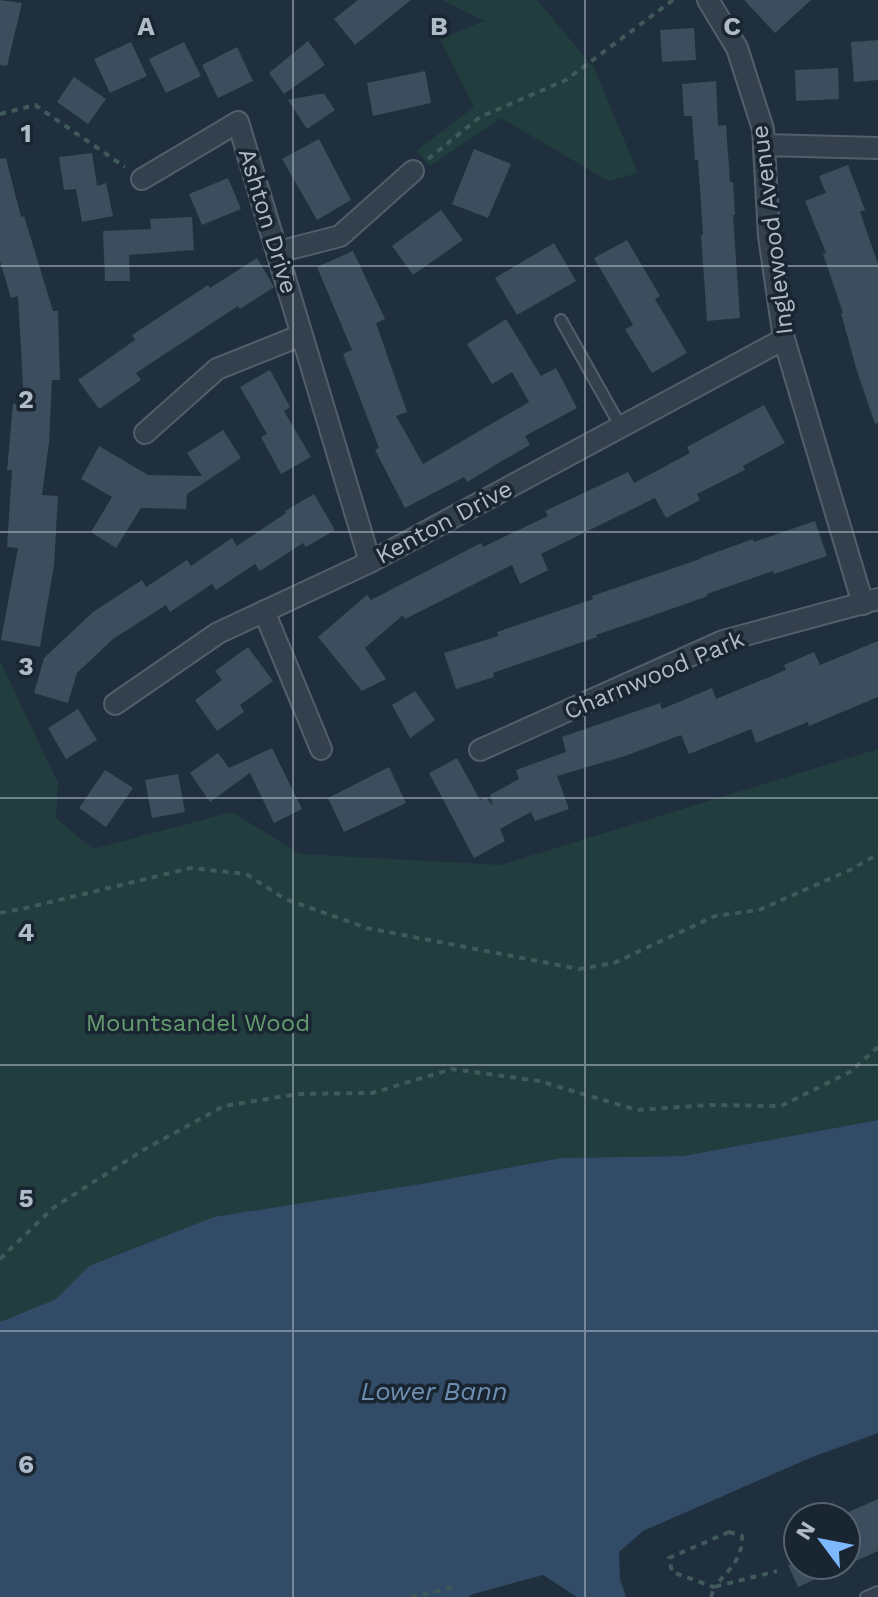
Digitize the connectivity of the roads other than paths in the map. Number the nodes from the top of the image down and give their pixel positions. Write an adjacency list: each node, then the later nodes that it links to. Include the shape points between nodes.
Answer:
1 (708, 0): 2 (street, Inglewood Avenue, via 737,48)
2 (765, 145): 3 (street); 9 (street, Inglewood Avenue, via 769,236)
3 (878, 148)
4 (413, 171): 6 (street, via 340,236)
5 (142, 179): 6 (street, Ashton Drive, via 238,122)
6 (278, 252): 8 (street, Ashton Drive)
7 (561, 320): 10 (lane)
8 (302, 335): 11 (street, via 217,369); 12 (street, Ashton Drive)
9 (784, 339): 10 (street, Kenton Drive); 13 (street, Inglewood Avenue)
10 (621, 427): 12 (street, Kenton Drive)
11 (145, 433)
12 (370, 562): 14 (street, Kenton Drive)
13 (870, 601): 17 (street, Charnwood Park, via 723,641)
14 (264, 611): 15 (street, Kenton Drive, via 218,633); 16 (street)
15 (115, 704)
16 (321, 749)
17 (480, 750)
18 (878, 1592): 19 (lane)
19 (866, 1597)

